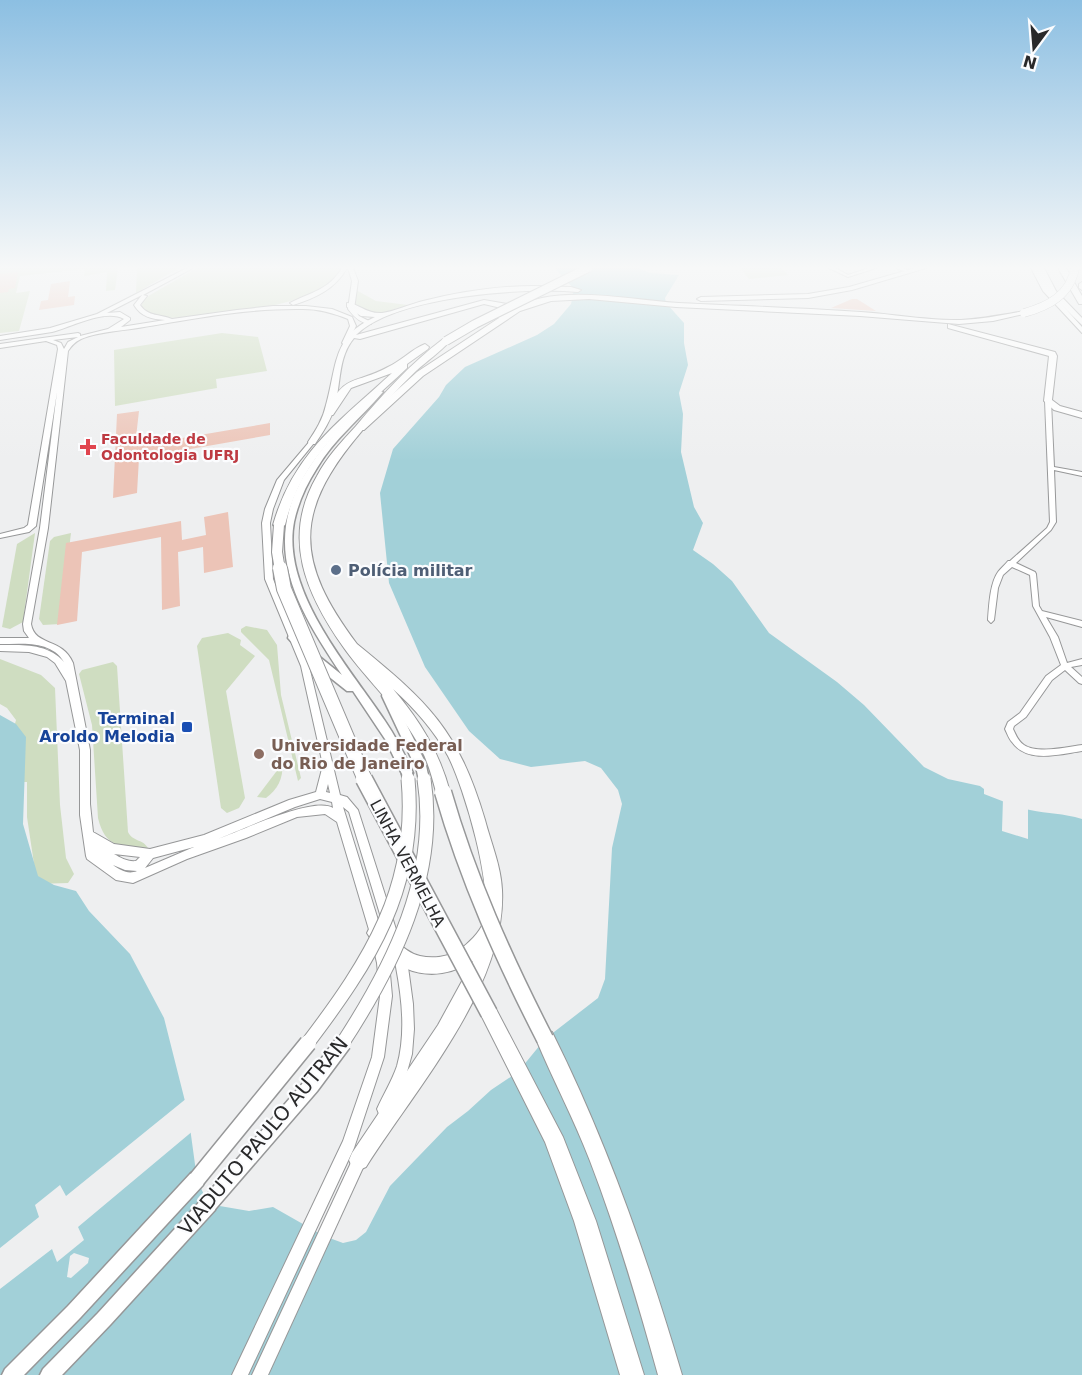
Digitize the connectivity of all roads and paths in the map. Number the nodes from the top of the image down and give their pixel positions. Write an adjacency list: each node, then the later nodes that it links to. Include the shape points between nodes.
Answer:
1 (35, 332): 12 (street)
2 (99, 332): 16 (street)
3 (105, 332): 37 (street, via 76,338 65,351 44,528 27,624)
4 (350, 332): 17 (street)
5 (355, 332): 17 (highway)
6 (370, 332): 20 (highway, via 360,335)
7 (452, 332): 15 (highway, LINHA VERMELHA, bridge)
8 (456, 332): 15 (highway, LINHA VERMELHA, bridge)
9 (480, 332): 14 (highway)
10 (482, 332): 14 (highway)
11 (974, 332): 22 (highway, via 1053,356)
12 (8, 337): 13 (street); 18 (street)
13 (0, 338)
14 (473, 338): 25 (highway, LINHA VERMELHA, via 413,380)
15 (442, 339): 19 (highway, LINHA VERMELHA); 25 (highway, LINHA VERMELHA)
16 (29, 341): 18 (street); 30 (street, via 55,342 61,349 30,528)
17 (345, 343): 20 (highway)
18 (2, 345)
19 (425, 347): 21 (highway, LINHA VERMELHA); 23 (highway, via 393,368 348,385)
20 (341, 356): 23 (highway)
21 (396, 374): 29 (highway, LINHA VERMELHA, via 320,445 286,498); 45 (main road, LINHA VERMELHA, via 313,467 297,498 289,536 290,568 300,597 322,639)
22 (1051, 406): 24 (highway); 27 (street)
23 (330, 413): 26 (highway)
24 (1082, 416)
25 (352, 437): 38 (highway, LINHA VERMELHA, via 315,489 304,536 313,585)
26 (312, 442): 29 (highway, via 281,494); 35 (street, via 281,480 266,523 269,579)
27 (1051, 468): 28 (street); 31 (street, via 1051,526)
28 (1082, 474)
29 (279, 524): 61 (highway, LINHA VERMELHA, bridge, via 278,561 288,600 378,809 553,1137 585,1221)
30 (0, 536)
31 (1010, 564): 32 (street, via 1034,574); 33 (street, via 997,579)
32 (1040, 613): 34 (street); 41 (street)
33 (991, 620)
34 (1082, 624)
35 (293, 638): 45 (main road); 47 (street, via 305,666)
36 (0, 641): 37 (street)
37 (36, 641): 42 (street, via 64,655)
38 (349, 645): 44 (highway, LINHA VERMELHA); 53 (highway, via 384,673 430,720 463,772 490,865 494,890)
39 (3, 648): 42 (street, via 47,654 56,659)
40 (1082, 662): 41 (street)
41 (1065, 666): 43 (street); 46 (street, via 1049,678 1009,729 1017,745 1031,752)
42 (70, 679): 52 (street, via 83,734)
43 (1082, 681)
44 (386, 693): 58 (main road, VIADUTO PAULO AUTRAN, bridge, via 421,766 428,825 418,891 394,957 357,1023 309,1087 208,1204); 62 (highway, LINHA VERMELHA, bridge, via 424,742 459,852 492,934 566,1078 616,1202)
45 (363, 698): 48 (main road, LINHA VERMELHA)
46 (1082, 748)
47 (329, 760): 49 (street, via 327,776); 50 (street)
48 (407, 773): 57 (main road, VIADUTO PAULO AUTRAN, bridge, via 410,830 398,892 351,986 268,1095 197,1179)
49 (317, 796): 50 (street); 52 (street, via 205,839 150,854 139,866 127,867 101,850)
50 (338, 798): 51 (street); 55 (street, via 348,802 353,810)
51 (341, 819): 52 (street, via 334,812 319,809 296,813 133,878 110,871 91,856); 54 (street)
52 (89, 835)
53 (491, 920): 55 (highway, via 477,947 454,963 427,966); 56 (highway, via 471,987)
54 (376, 933): 55 (highway); 59 (street, via 386,979 383,1028 370,1086 338,1168)
55 (398, 955): 56 (street, via 406,992 406,1054)
56 (356, 1168): 60 (street)
57 (11, 1375)
58 (49, 1375)
59 (240, 1375)
60 (260, 1375)
61 (632, 1375)
62 (670, 1375)

